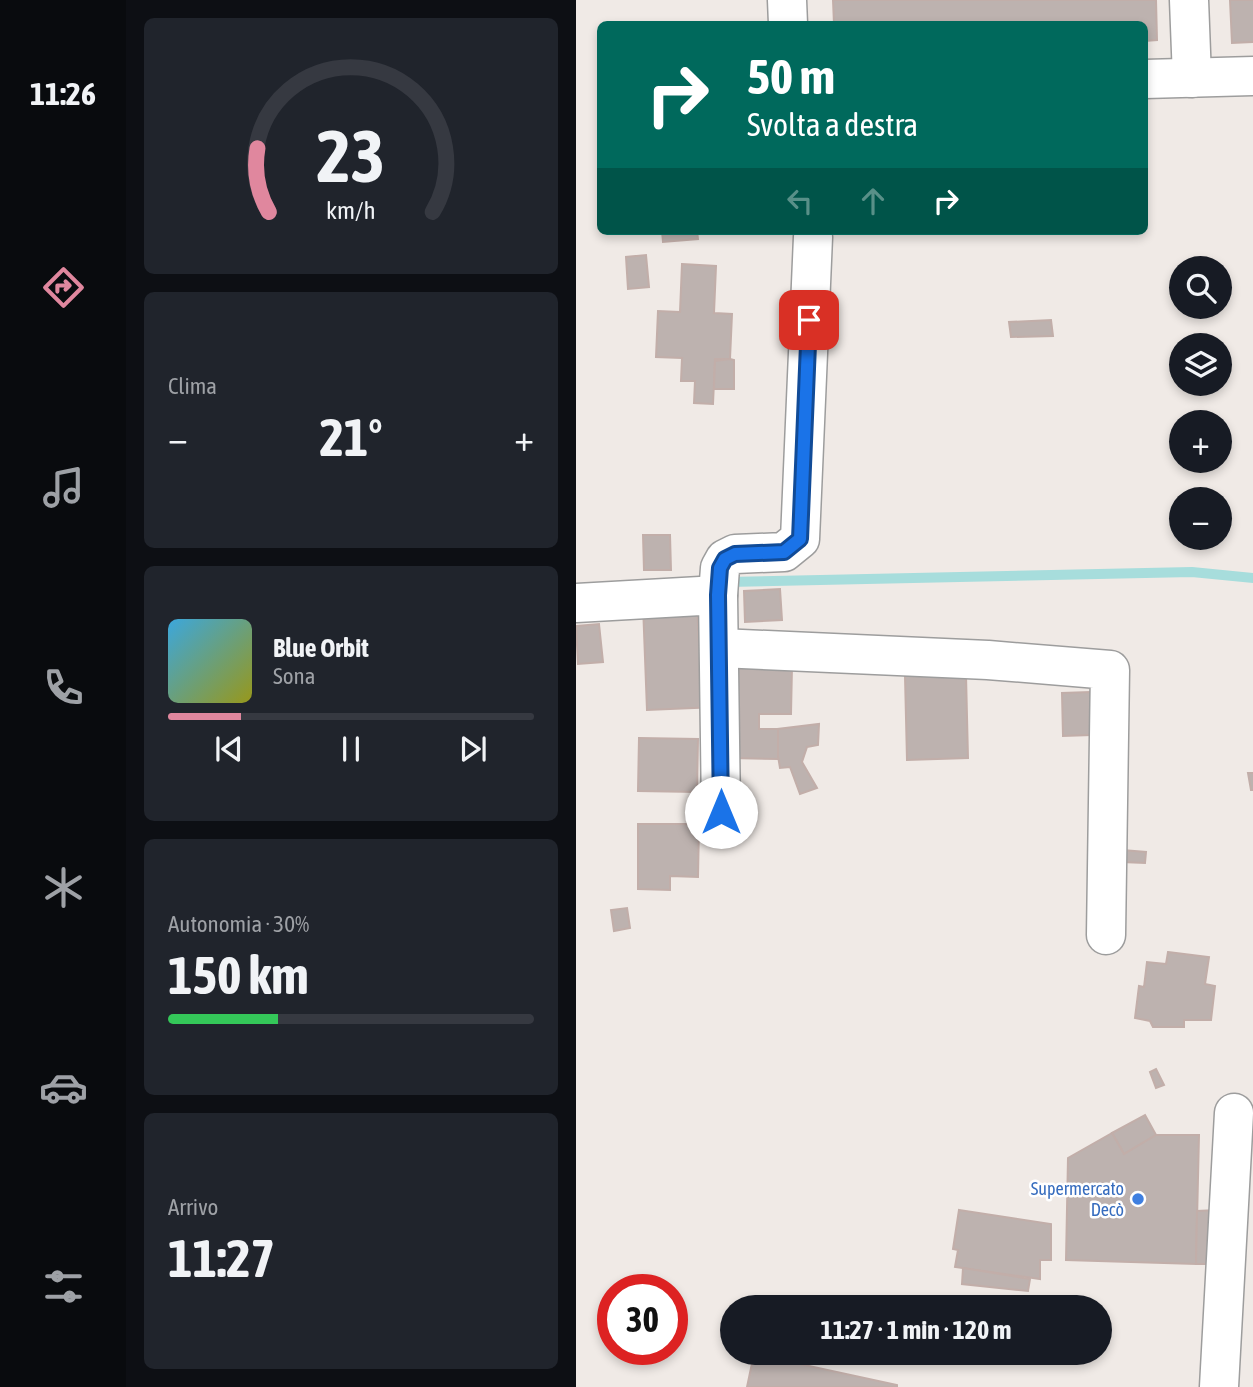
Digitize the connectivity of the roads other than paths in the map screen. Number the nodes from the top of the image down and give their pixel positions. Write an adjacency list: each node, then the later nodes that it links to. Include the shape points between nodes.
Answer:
1 (787, 0): 3 (street)
2 (1189, 0): 5 (street)
3 (788, 21)
4 (1253, 76): 5 (street)
5 (1192, 78): 6 (street)
6 (1148, 79)
7 (813, 237): 8 (street, via 800,539 784,552 735,554 725,559)
8 (719, 582): 9 (street); 10 (street)
9 (576, 603)
10 (720, 648): 11 (street); 12 (street, via 1110,670)
11 (721, 812)
12 (1106, 935)
13 (1234, 1113): 14 (street)
14 (1219, 1387)

